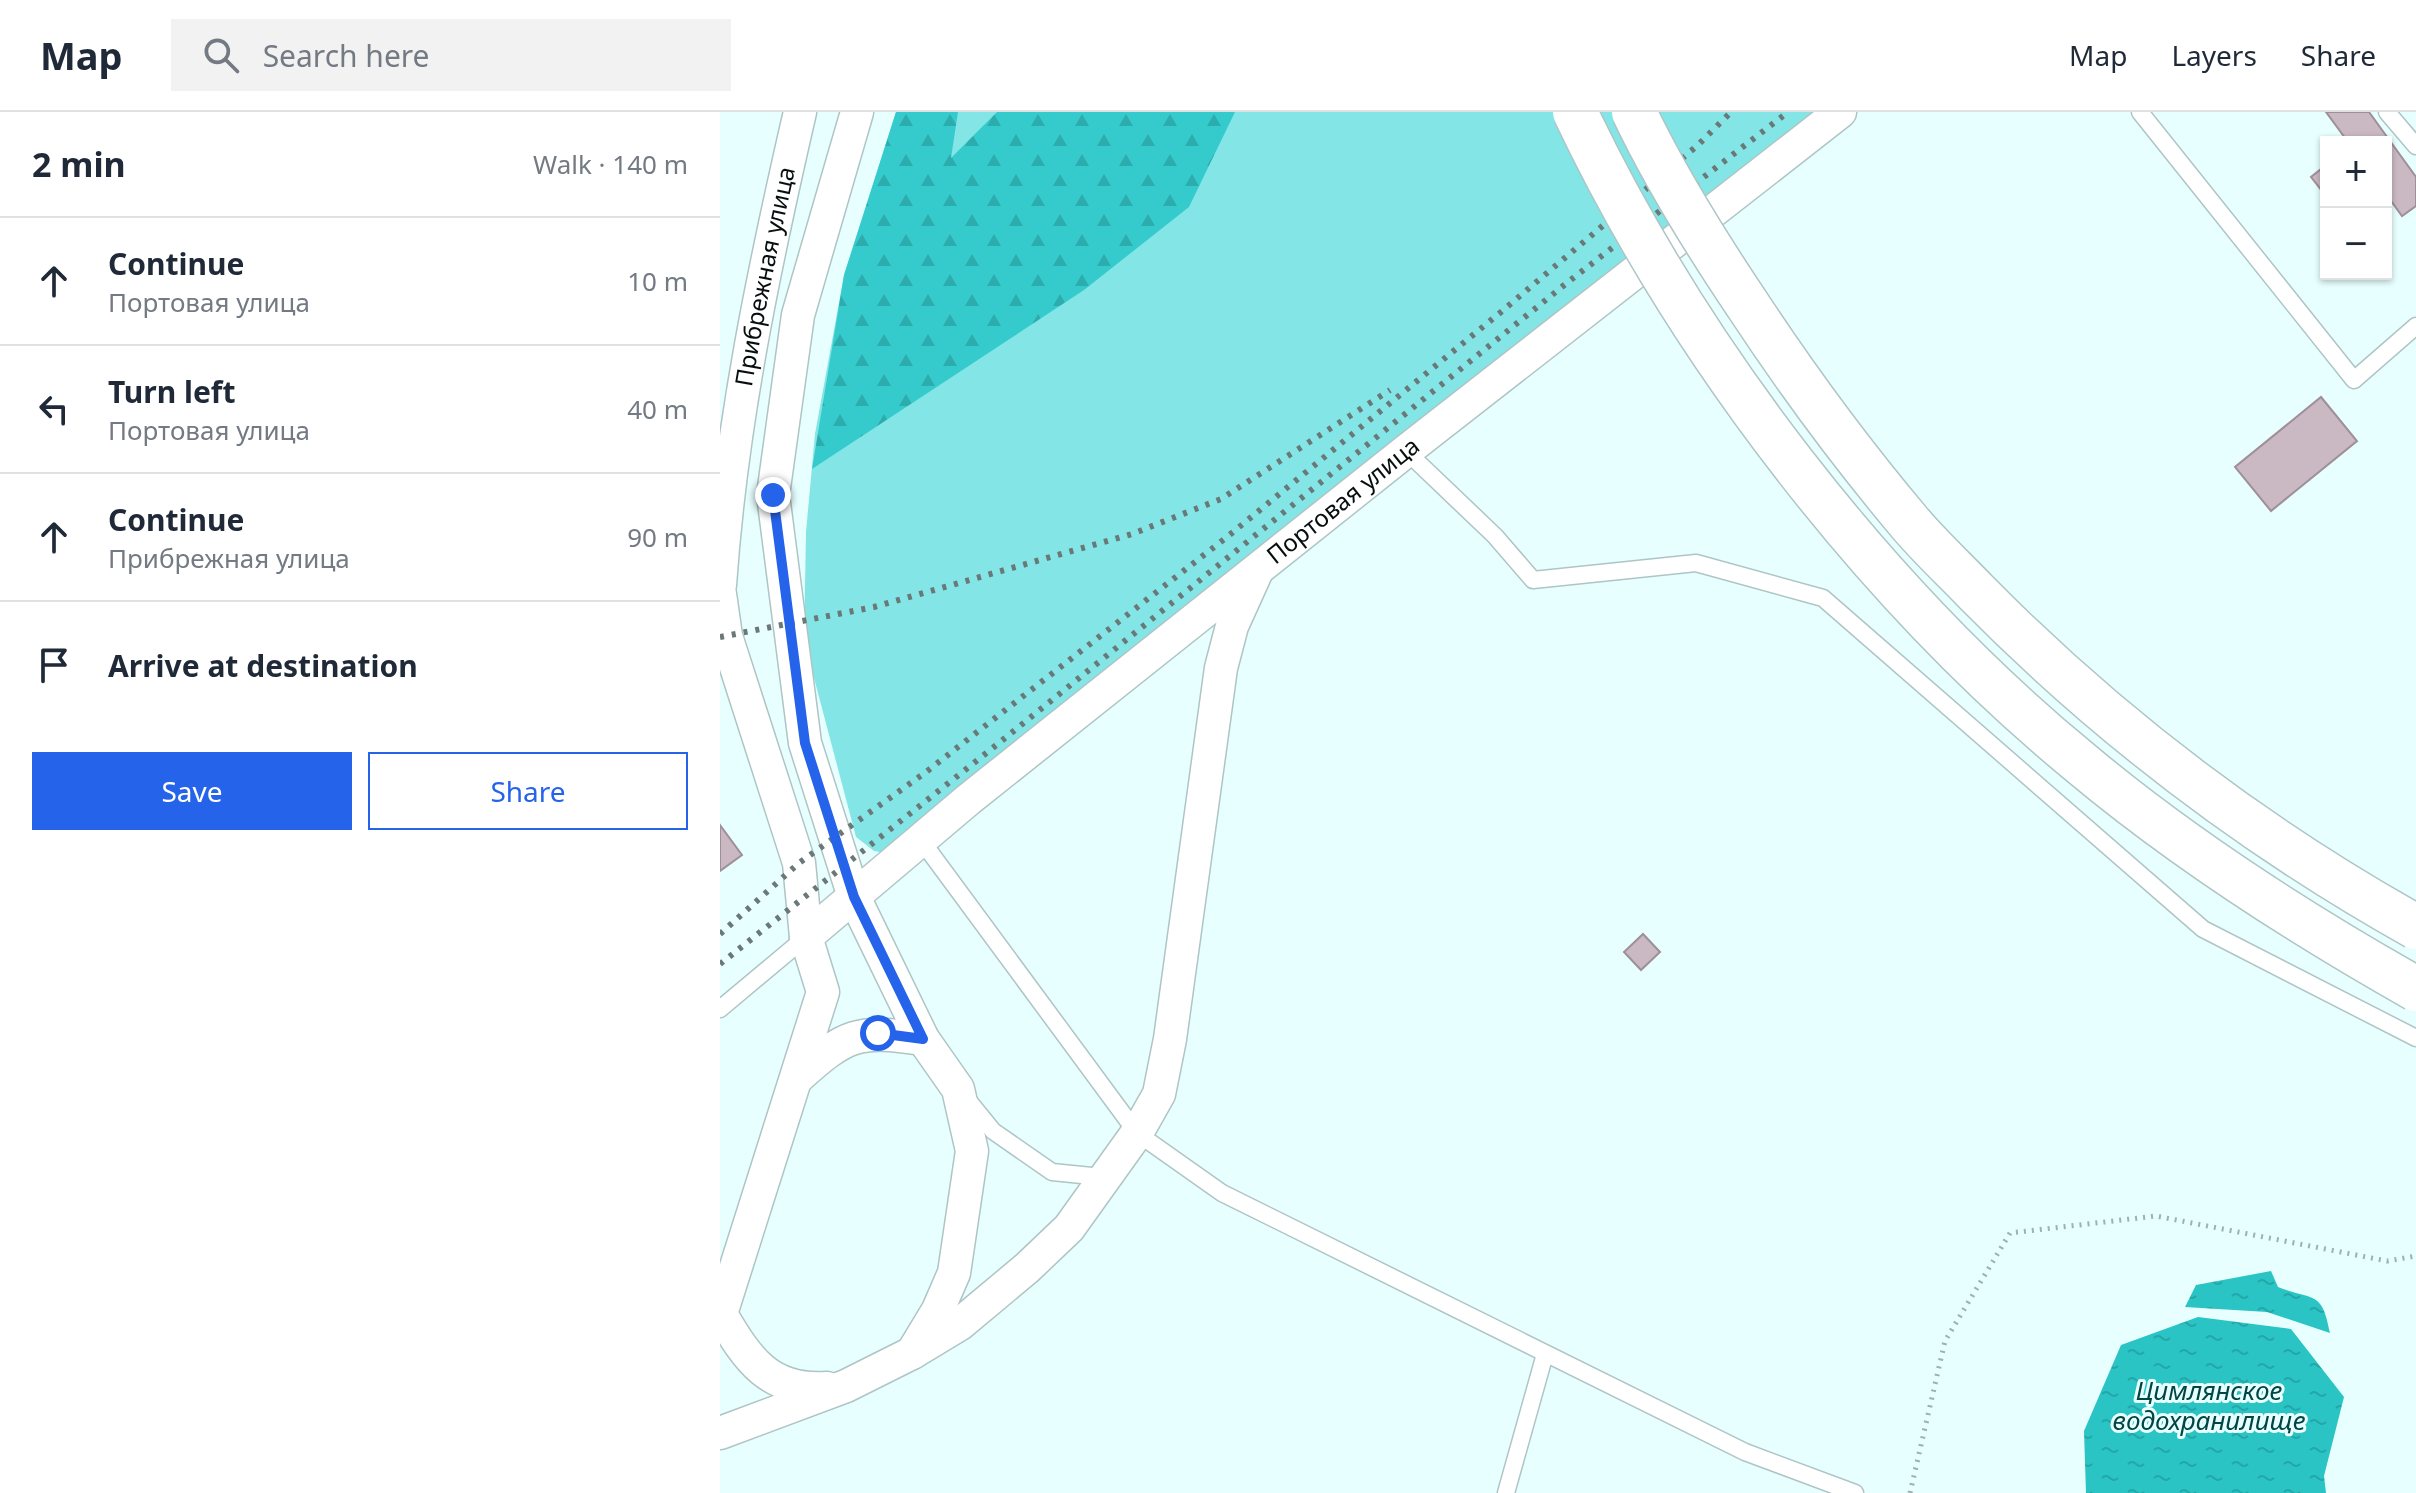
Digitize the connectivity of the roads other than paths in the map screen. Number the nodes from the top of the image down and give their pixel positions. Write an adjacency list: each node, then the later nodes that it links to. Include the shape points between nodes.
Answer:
1 (800, 112): 12 (street, Прибрежная улица, via 758,298 725,510)
2 (857, 112): 16 (street, Прибрежная улица, via 798,315 773,495 805,743)
3 (1575, 112): 19 (main road, bridge, via 1605,174 1687,311 1745,397 1870,559 2081,764 2316,933)
4 (1634, 112): 17 (main road, bridge, via 1668,177 1780,354 1910,524 2115,722 2343,887)
5 (1840, 112): 10 (street, Портовая улица)
6 (2140, 112): 9 (lane, via 2354,380)
7 (2387, 112): 8 (lane)
8 (2416, 146)
9 (2416, 326)
10 (1406, 451): 11 (street, Портовая улица); 21 (lane, via 1533,580 1696,563 1823,598 2203,929)
11 (1259, 567): 15 (street, Портовая улица); 25 (street, via 1232,626 1221,668 1170,1039 1159,1094)
12 (720, 585)
13 (720, 594): 14 (street)
14 (728, 674): 18 (street, via 799,863)
15 (921, 840): 16 (street, Портовая улица); 25 (lane)
16 (854, 897): 18 (street, Портовая улица); 22 (street)
17 (2416, 927)
18 (806, 937): 20 (lane); 23 (street, via 823,992)
19 (2416, 989)
20 (720, 1009)
21 (2416, 1038)
22 (923, 1039): 23 (street, via 878,1033 835,1044); 24 (street)
23 (795, 1079): 27 (street)
24 (958, 1089): 26 (lane, via 993,1131 1052,1172); 28 (street, via 972,1151 954,1273)
25 (1137, 1133): 26 (street); 29 (lane, via 1222,1193)
26 (1102, 1177): 28 (street, via 1069,1228 1027,1268 960,1324)
27 (721, 1315): 30 (street, via 770,1379 804,1389)
28 (912, 1353): 30 (street)
29 (1545, 1354): 32 (lane); 33 (lane, via 1745,1452)
30 (846, 1386): 31 (street)
31 (720, 1433)
32 (1506, 1493)
33 (1855, 1493)

